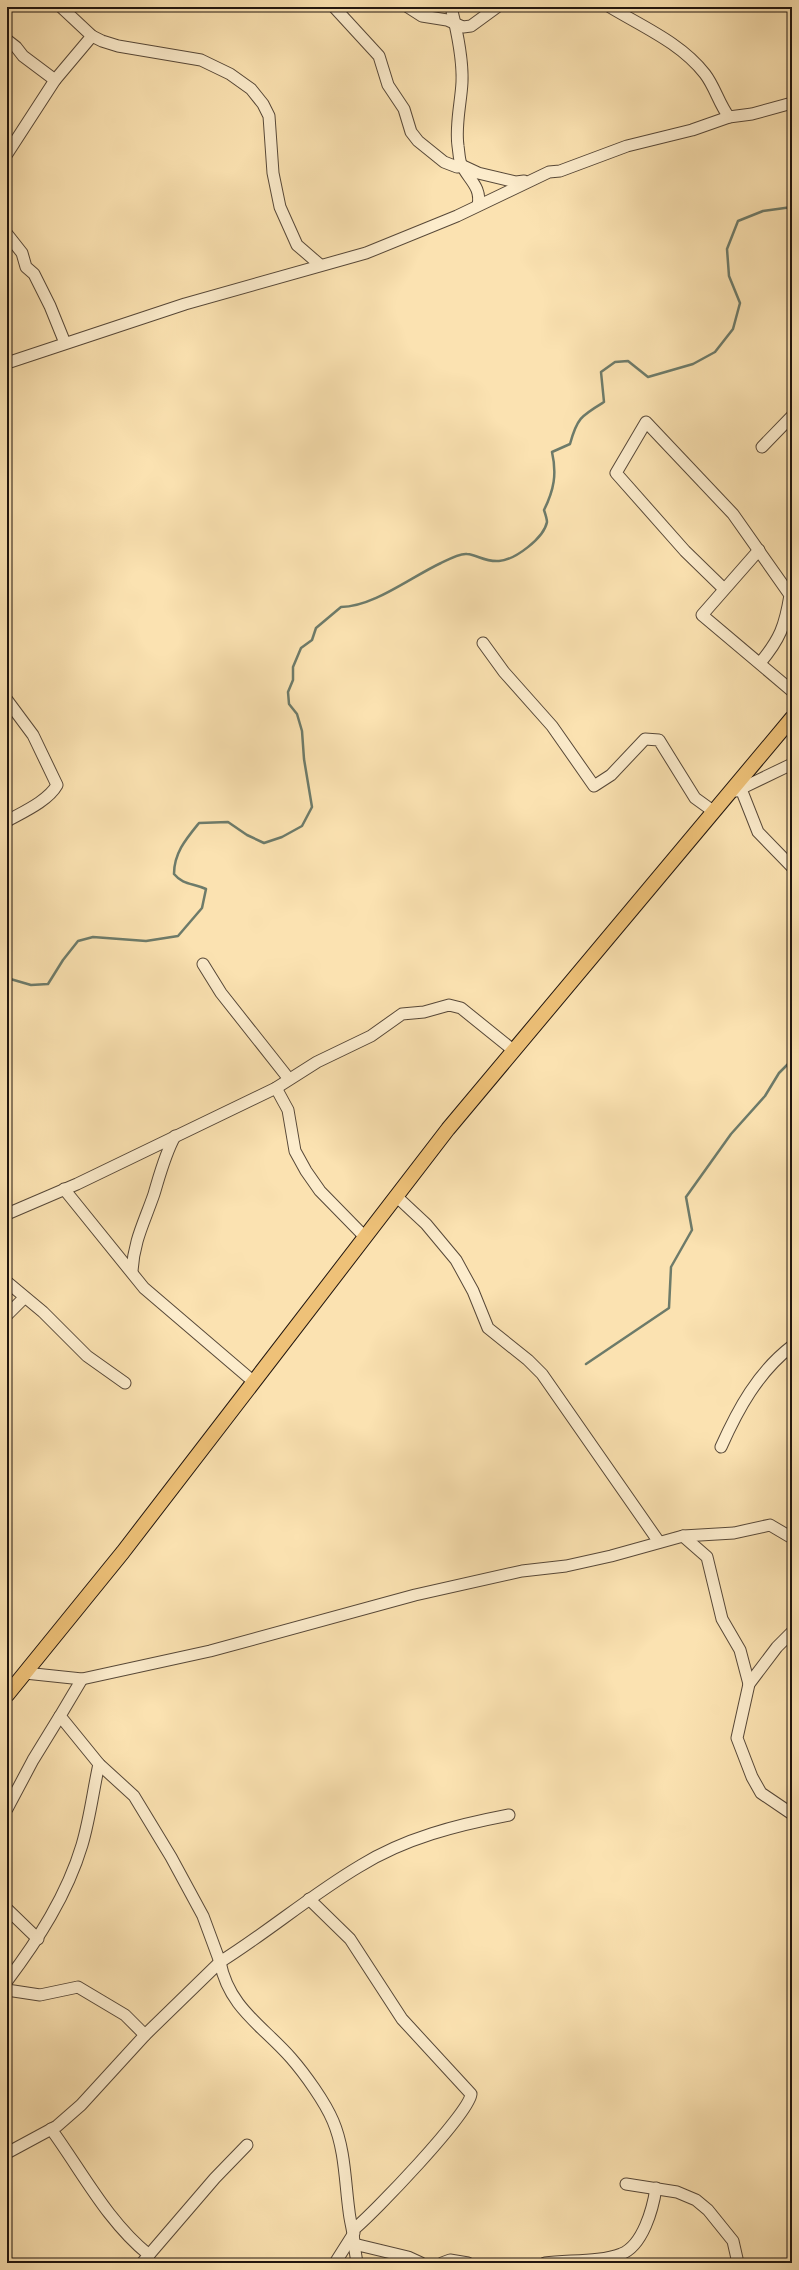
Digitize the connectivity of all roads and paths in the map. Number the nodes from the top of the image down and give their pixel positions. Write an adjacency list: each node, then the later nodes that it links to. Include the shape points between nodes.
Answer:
1 (62, 7): 8 (street)
2 (334, 7): 14 (street, via 379,56 388,85 404,109 411,132 418,141 444,162 457,167)
3 (408, 7): 7 (street, via 422,16)
4 (451, 7): 7 (street)
5 (497, 7): 7 (street, via 471,26 463,27)
6 (610, 7): 12 (street, via 687,54 706,75)
7 (456, 24): 14 (street, via 462,80 458,107 458,145)
8 (92, 36): 10 (street); 18 (street, via 118,46 201,60 230,74 251,89 269,116 273,172 280,207 297,245)
9 (7, 40): 10 (street, via 23,56)
10 (55, 80): 13 (street)
11 (792, 103): 12 (street)
12 (729, 118): 15 (street, via 627,146)
13 (7, 154)
14 (463, 166): 15 (street, via 502,179); 16 (street, via 475,184 479,195)
15 (527, 181): 16 (street)
16 (478, 205): 18 (street, via 366,253)
17 (7, 234): 19 (street, via 22,253 26,267 34,274)
18 (319, 264): 19 (street, via 308,270 184,304)
19 (65, 343): 20 (street)
20 (7, 363)
21 (792, 416): 22 (street)
22 (762, 447)
23 (759, 550): 24 (street); 24 (street, via 733,514 646,422 616,473 685,551); 25 (street)
24 (724, 588): 27 (street, via 702,615)
25 (791, 593): 27 (street, via 782,632)
26 (483, 643): 34 (street, via 504,672 552,726 594,786 611,775 645,739 659,740 695,798)
27 (760, 663): 28 (street)
28 (792, 691)
29 (7, 700): 35 (street, via 33,735 57,785 28,810)
30 (792, 718): 33 (main road)
31 (792, 764): 32 (street)
32 (741, 789): 33 (street); 36 (street, via 758,832)
33 (724, 797): 34 (main road)
34 (713, 811): 38 (main road)
35 (7, 821)
36 (792, 867)
37 (203, 964): 39 (street, via 221,993)
38 (512, 1050): 39 (street, via 460,1008 449,1005 424,1012 402,1014 371,1036 317,1062); 43 (main road)
39 (289, 1079): 40 (street)
40 (276, 1088): 41 (street); 45 (street, via 288,1110 295,1151 306,1171 320,1191)
41 (175, 1136): 42 (street); 46 (street, via 140,1228)
42 (64, 1189): 44 (street); 46 (street)
43 (396, 1196): 45 (main road); 56 (street, via 426,1224 456,1260 473,1291 488,1328 542,1374)
44 (7, 1214)
45 (365, 1237): 51 (main road)
46 (132, 1271): 51 (street, via 144,1288)
47 (7, 1282): 48 (street)
48 (24, 1298): 49 (street); 52 (street, via 43,1312 87,1356)
49 (7, 1315)
50 (792, 1346): 53 (street, via 759,1378 732,1421)
51 (254, 1382): 58 (main road, via 123,1552)
52 (125, 1383)
53 (721, 1447)
54 (683, 1536): 55 (street, via 734,1533 770,1525); 56 (street); 60 (street, via 706,1557 722,1619 740,1650)
55 (792, 1538)
56 (659, 1542): 59 (street, via 566,1566 522,1571 415,1595 210,1651)
57 (792, 1632): 60 (street, via 777,1647)
58 (25, 1673): 59 (street); 61 (main road)
59 (82, 1679): 62 (street)
60 (749, 1684): 65 (street, via 737,1738 742,1754 761,1793)
61 (7, 1694)
62 (60, 1716): 63 (street); 64 (street)
63 (99, 1764): 69 (street, via 82,1847 61,1896); 70 (street, via 121,1783 138,1803 203,1916)
64 (7, 1809)
65 (792, 1814)
66 (509, 1815): 67 (street, via 438,1832 402,1844 361,1865)
67 (309, 1899): 70 (street); 79 (street, via 350,1939 402,2019 471,2094 465,2106 421,2161)
68 (7, 1909): 69 (street)
69 (38, 1939): 71 (street)
70 (220, 1962): 73 (street); 79 (street, via 225,1981 251,2021 292,2058 333,2121 345,2175)
71 (7, 1981)
72 (7, 1990): 73 (street, via 40,1995 78,1987 124,2016)
73 (145, 2035): 74 (street, via 95,2092)
74 (51, 2130): 76 (street); 80 (street, via 116,2225)
75 (247, 2145): 80 (street)
76 (7, 2153)
77 (626, 2184): 78 (street)
78 (656, 2188): 86 (street, via 654,2205 646,2224 635,2243 625,2252 606,2257); 87 (street, via 677,2192 696,2200 708,2210 733,2241)
79 (354, 2236): 81 (street); 82 (street); 83 (street)
80 (146, 2259)
81 (335, 2263)
82 (356, 2263)
83 (422, 2263)
84 (442, 2263): 85 (street, via 450,2260)
85 (468, 2263)
86 (545, 2263)
87 (738, 2263)

